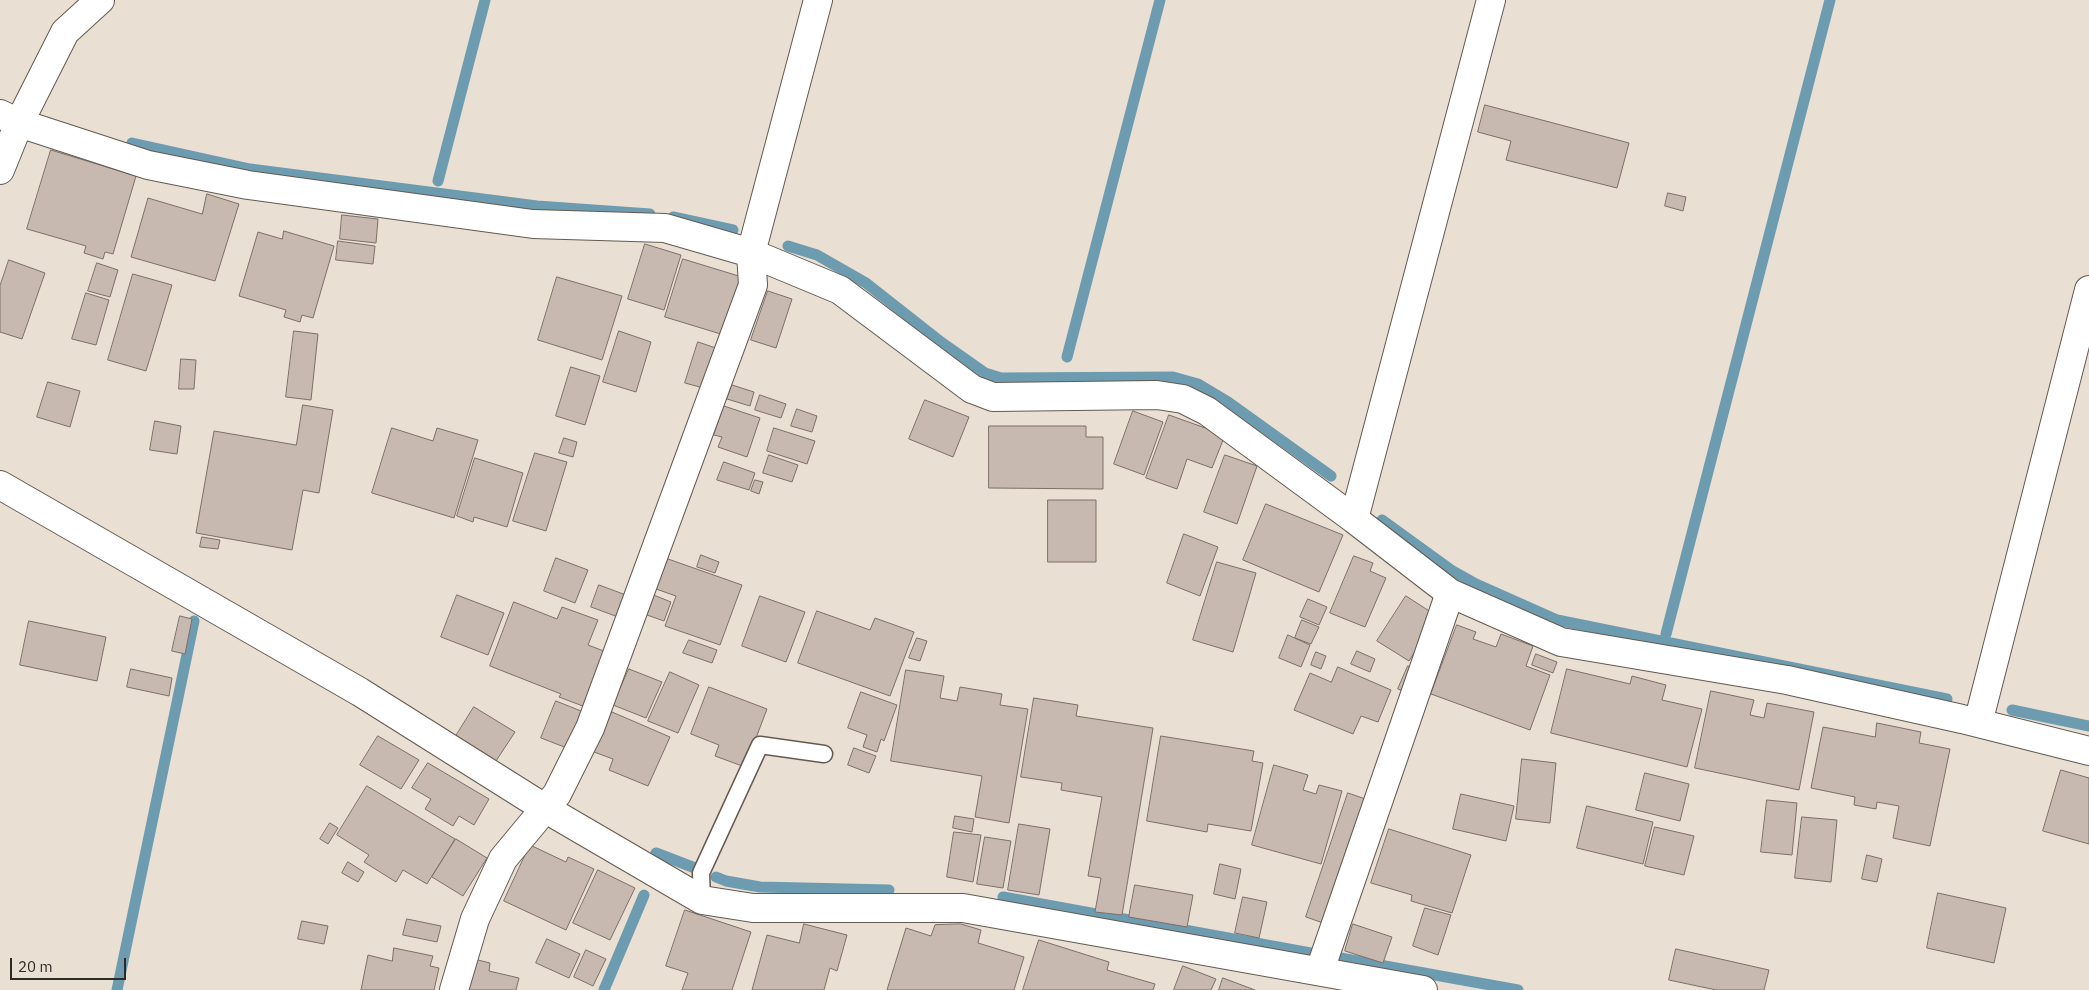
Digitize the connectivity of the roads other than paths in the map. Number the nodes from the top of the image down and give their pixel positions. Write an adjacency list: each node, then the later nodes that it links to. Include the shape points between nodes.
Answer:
1 (100, 0): 4 (street, via 66,32)
2 (818, 0): 6 (street)
3 (1491, 0): 9 (street)
4 (9, 118): 5 (street); 6 (street, via 148,165 248,185 533,224 665,228)
5 (0, 170)
6 (751, 253): 9 (street, via 840,290 972,389 993,397 1157,395 1183,398 1206,411); 14 (street, via 753,285 590,728 557,794)
7 (2089, 290): 11 (street)
8 (0, 485): 14 (street, via 360,692)
9 (1354, 519): 10 (street)
10 (1450, 593): 11 (street, via 1561,642 1787,680); 16 (street)
11 (1978, 723): 12 (street)
12 (2089, 751)
13 (824, 754): 15 (lane, via 760,745 701,874)
14 (546, 809): 15 (street); 17 (street, via 503,859 475,919)
15 (702, 900): 16 (street, via 753,908 963,908)
16 (1320, 970): 18 (street)
17 (454, 990)
18 (1424, 990)

